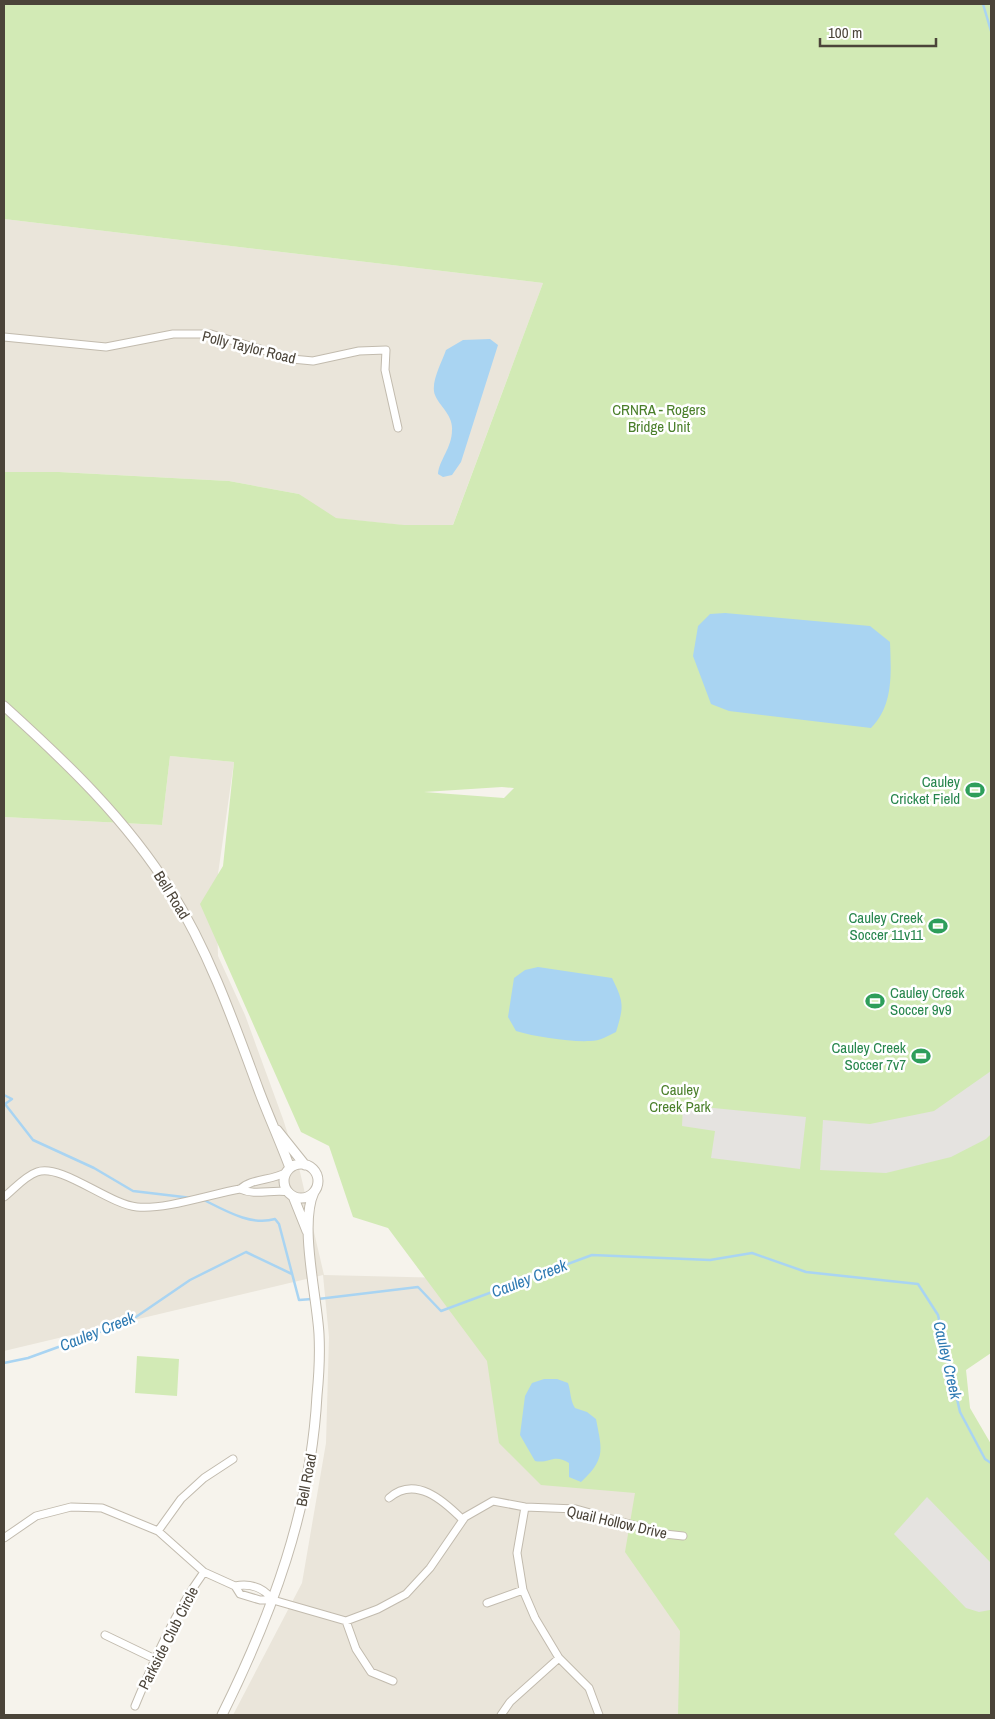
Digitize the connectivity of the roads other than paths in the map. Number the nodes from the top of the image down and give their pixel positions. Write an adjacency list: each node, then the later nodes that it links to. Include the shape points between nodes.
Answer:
1 (4, 337): 2 (street, Polly Taylor Road, via 106,346 173,334 211,334 292,359 313,361 359,351 386,350 385,370)
2 (398, 428)
3 (4, 706): 4 (street, Bell Road, via 82,778 132,836 170,890 221,987)
4 (274, 1126): 5 (street, Bell Road); 6 (street, Bell Road)
5 (305, 1165): 6 (street); 8 (street, Bell Road, via 317,1176)
6 (288, 1170): 7 (street, via 276,1178 246,1183); 9 (street, Bell Road, via 285,1183)
7 (240, 1189): 9 (street, via 247,1192 279,1190); 10 (street, via 139,1207 125,1205 72,1179 44,1170)
8 (314, 1192): 9 (street, via 304,1197); 11 (street, Bell Road, via 309,1203)
9 (291, 1194): 11 (street, Bell Road)
10 (4, 1198)
11 (307, 1232): 22 (street, Bell Road, via 320,1335 314,1441 293,1544)
12 (233, 1459): 16 (street, via 180,1499)
13 (388, 1498): 15 (street, via 407,1488 422,1490 445,1502)
14 (524, 1507): 15 (street, Quail Hollow Drive, via 493,1501); 17 (street, Quail Hollow Drive, via 576,1509); 21 (street, via 517,1554)
15 (463, 1520): 24 (street, Quail Hollow Drive, via 430,1568 406,1594)
16 (158, 1531): 18 (street, via 102,1508 71,1507 36,1516); 19 (street)
17 (683, 1536)
18 (4, 1538)
19 (204, 1572): 20 (street); 27 (street, Parkside Club Circle)
20 (235, 1586): 22 (street, via 240,1594); 22 (street, via 246,1584 266,1590)
21 (523, 1590): 23 (street); 26 (street)
22 (273, 1600): 24 (street); 30 (street, Bell Road)
23 (487, 1603)
24 (346, 1622): 28 (street, via 356,1649 371,1672)
25 (106, 1636): 27 (street)
26 (559, 1658): 31 (street, via 510,1702); 32 (street, via 589,1688)
27 (155, 1659): 29 (street, Parkside Club Circle)
28 (393, 1681)
29 (134, 1706)
30 (222, 1715)
31 (501, 1715)
32 (600, 1715)

